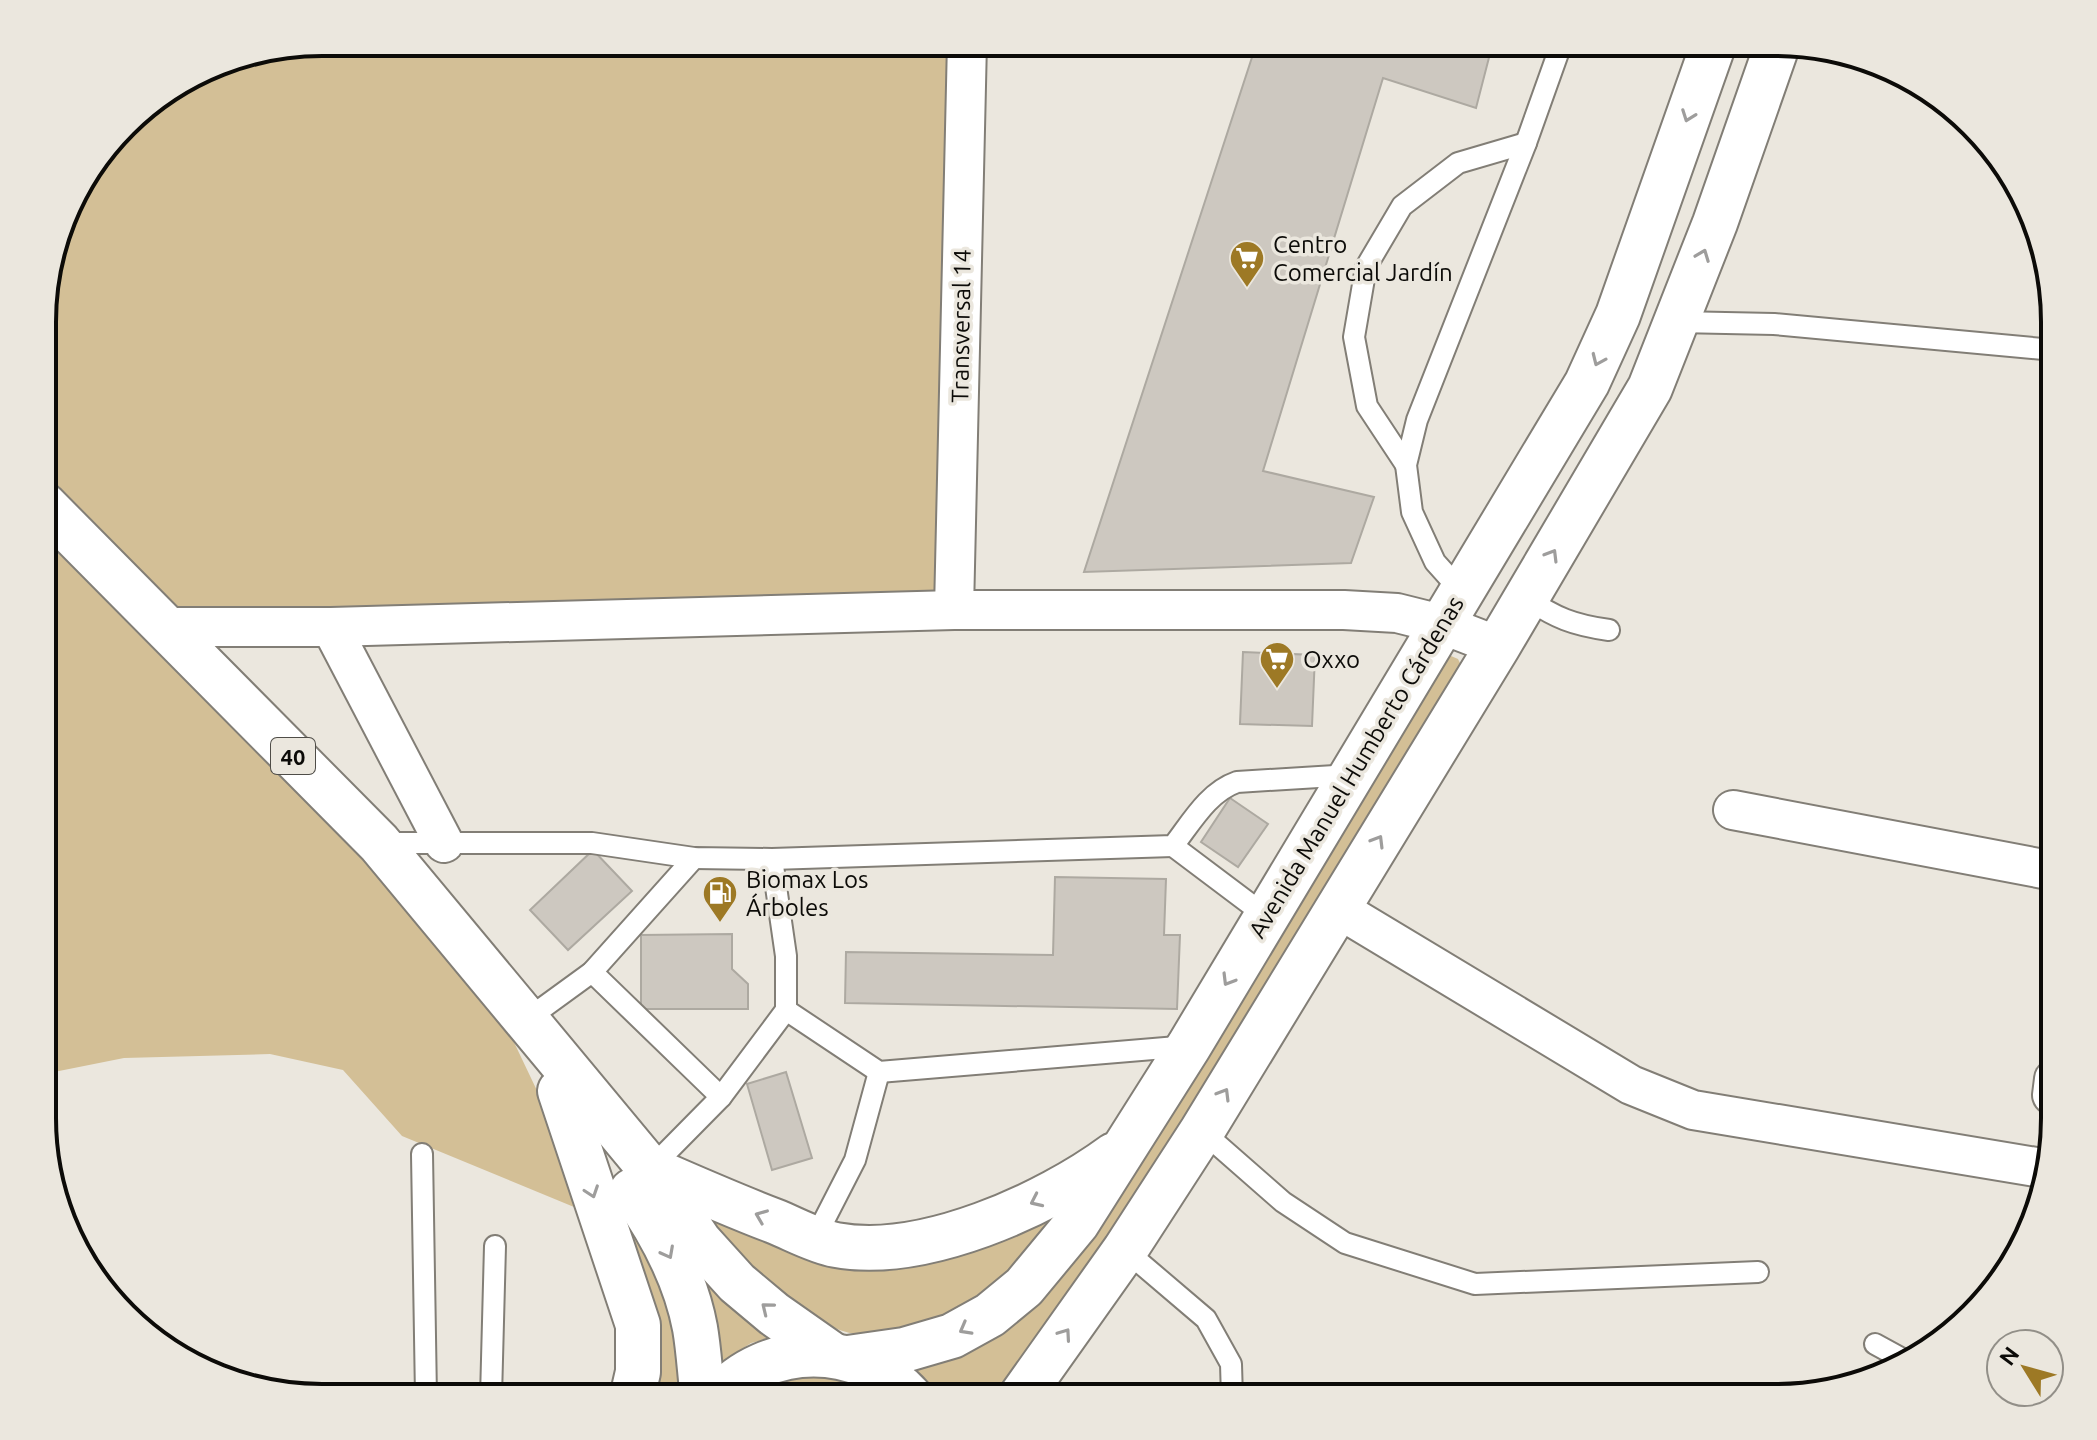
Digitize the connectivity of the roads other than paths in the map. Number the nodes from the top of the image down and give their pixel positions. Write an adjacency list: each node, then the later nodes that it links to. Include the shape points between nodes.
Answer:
1 (967, 56): 12 (street, Transversal 14)
2 (1557, 57): 5 (lane)
3 (1709, 57): 11 (main road, Avenida Manuel Humberto Cárdenas, one-way to 11, via 1618,315 1587,383)
4 (1773, 57): 6 (main road, one-way to 4)
5 (1526, 143): 8 (lane, via 1417,420); 8 (lane, via 1458,163 1402,206 1366,267 1354,337 1364,392 1367,406)
6 (1677, 322): 7 (lane, via 1774,324); 10 (main road, one-way to 6, via 1650,388)
7 (2040, 349)
8 (1406, 465): 11 (lane, via 1412,512)
9 (56, 517): 13 (main road, 40)
10 (1526, 598): 15 (lane, via 1575,625); 16 (main road)
11 (1451, 608): 12 (street, via 1397,613); 16 (street); 17 (main road, Avenida Manuel Humberto Cárdenas)
12 (954, 610): 14 (street)
13 (165, 627): 14 (street); 19 (main road, 40)
14 (331, 627): 20 (street)
15 (1609, 630)
16 (1498, 646): 25 (main road, one-way to 16)
17 (1351, 775): 21 (lane, via 1224,786); 26 (main road, Avenida Manuel Humberto Cárdenas)
18 (1733, 810): 24 (street)
19 (379, 843): 20 (lane); 29 (main road, 40)
20 (444, 843): 22 (lane, via 592,843)
21 (1173, 846): 23 (lane); 26 (lane)
22 (694, 858): 23 (lane); 27 (lane)
23 (772, 859): 28 (lane, via 786,956)
24 (2040, 868)
25 (1337, 908): 34 (main road, one-way to 25); 37 (street, via 1631,1085 1693,1110)
26 (1266, 916): 30 (main road, Avenida Manuel Humberto Cárdenas, one-way to 30)
27 (592, 972): 29 (lane); 33 (lane)
28 (786, 1010): 31 (lane); 33 (lane)
29 (526, 1020): 32 (main road, 40); 38 (main road, 40)
30 (1189, 1046): 31 (lane); 35 (main road, Avenida Manuel Humberto Cárdenas)
31 (879, 1072): 39 (lane, via 855,1160)
32 (560, 1091): 48 (main road, one-way to 48, via 638,1325); 49 (main road, 40, one-way to 49, via 644,1208 683,1281)
33 (721, 1097): 38 (lane)
34 (1202, 1131): 41 (main road); 42 (lane, via 1283,1202 1345,1243 1475,1284)
35 (1126, 1147): 39 (main road, one-way to 39, via 1054,1193 964,1231 880,1247); 45 (main road, Avenida Manuel Humberto Cárdenas, one-way to 45, via 1077,1223 1024,1287 990,1315 952,1336 904,1350)
36 (422, 1154): 46 (lane)
37 (2036, 1167)
38 (650, 1169): 39 (main road, one-way to 38); 45 (main road, 40, one-way to 38, via 737,1283 699,1241)
39 (815, 1238)
40 (495, 1246): 47 (lane)
41 (1125, 1250): 52 (main road, one-way to 41); 53 (lane, via 1206,1319 1231,1364)
42 (1758, 1272)
43 (1875, 1344): 44 (lane)
44 (1896, 1355)
45 (840, 1356): 50 (main road, 40, via 799,1354 766,1362); 51 (main road, 40)
46 (426, 1383)
47 (491, 1383)
48 (635, 1383)
49 (701, 1383)
50 (732, 1383)
51 (896, 1383)
52 (1030, 1383)
53 (1232, 1384)

